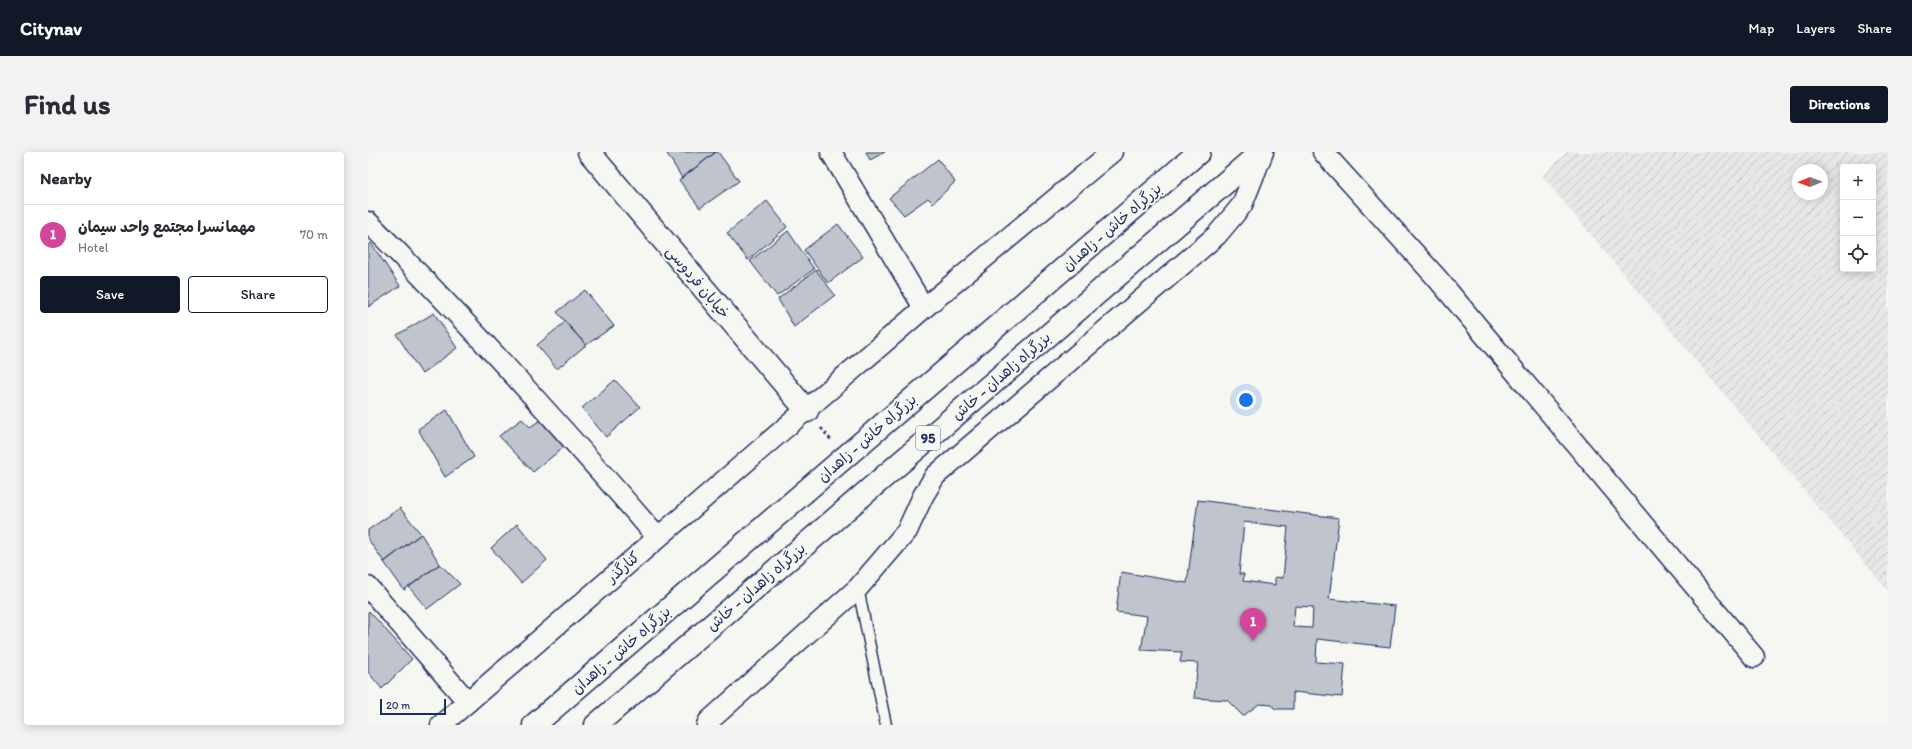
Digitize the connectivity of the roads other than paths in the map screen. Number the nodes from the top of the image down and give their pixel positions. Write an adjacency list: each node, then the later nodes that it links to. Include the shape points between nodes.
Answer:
1 (589, 152): 9 (main road, خیابان فردوسی)
2 (831, 152): 8 (street)
3 (1112, 152): 8 (street, کنارگذر)
4 (1199, 152): 16 (main road, بزرگراه خاش - زاهدان)
5 (1262, 152): 12 (street, via 1242,205 1217,235 936,476 923,496 907,531); 17 (main road, بزرگراه زاهدان - خاش / 95)
6 (1323, 152): 13 (street, via 1436,277)
7 (368, 222): 10 (street, via 417,271 568,434)
8 (924, 308): 9 (street, کنارگذر)
9 (807, 411): 10 (street, کنارگذر)
10 (656, 537): 14 (street, کنارگذر)
11 (368, 587): 14 (street)
12 (858, 588): 18 (street); 19 (lane)
13 (1754, 657)
14 (468, 702): 15 (street, کنارگذر)
15 (440, 725)
16 (534, 725)
17 (596, 725)
18 (707, 725)
19 (886, 725)

